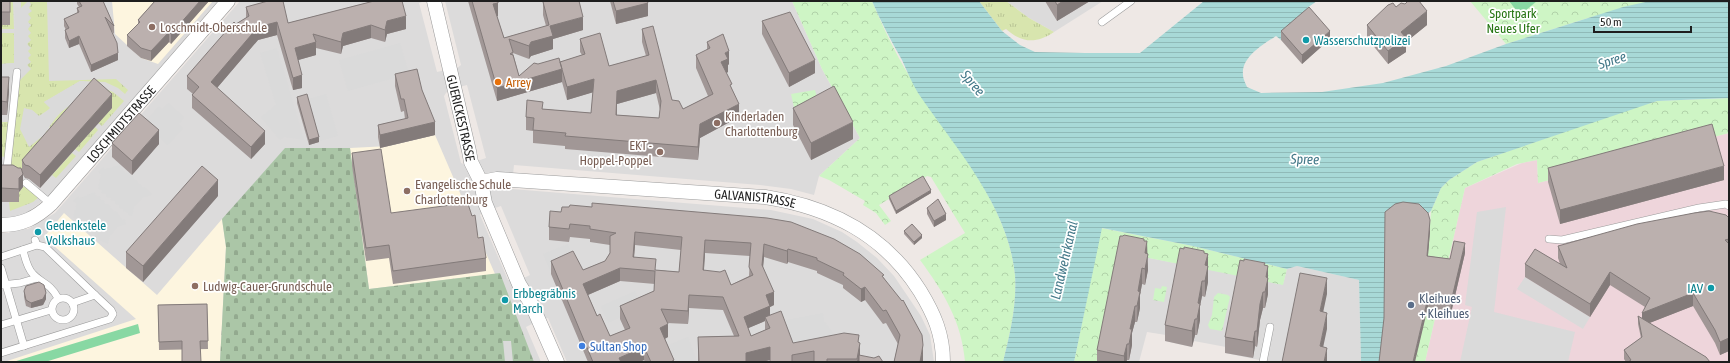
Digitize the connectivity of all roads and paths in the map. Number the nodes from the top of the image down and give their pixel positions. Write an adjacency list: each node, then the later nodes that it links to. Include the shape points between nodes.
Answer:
1 (228, 1): 9 (street, LOSCHMIDTSTRASSE)
2 (434, 1): 7 (street, GUERICKESTRASSE, via 470,157)
3 (1130, 1): 4 (lane)
4 (1102, 22)
5 (17, 72): 6 (lane, via 10,170)
6 (1, 163)
7 (481, 182): 29 (street, GUERICKESTRASSE, via 486,207 519,284 532,305); 30 (street, GALVANISTRASSE, via 498,179 765,197 817,209 849,223 874,239 903,268 936,319 941,335)
8 (26, 183): 9 (lane)
9 (51, 204): 11 (street, LOSCHMIDTSTRASSE, via 29,221)
10 (1729, 206): 12 (lane, via 1726,204 1699,208 1562,240)
11 (1, 225)
12 (1549, 239)
13 (23, 250): 14 (lane); 16 (lane, via 29,268); 18 (lane, via 36,242 45,247)
14 (1, 257)
15 (1, 268): 17 (lane)
16 (37, 278): 17 (lane); 19 (lane, via 49,285)
17 (4, 285): 22 (lane)
18 (95, 295): 20 (lane); 26 (lane, via 111,310 113,314 110,319)
19 (58, 298): 20 (lane, via 65,297); 21 (lane)
20 (72, 303): 23 (lane, via 74,312)
21 (51, 310): 22 (lane); 23 (lane, via 54,317)
22 (16, 320): 24 (lane); 27 (lane)
23 (64, 320): 26 (lane)
24 (1, 325)
25 (1270, 327): 31 (lane)
26 (68, 333): 27 (lane)
27 (24, 346): 28 (lane)
28 (1, 353)
29 (557, 362)
30 (943, 362)
31 (1263, 362)

